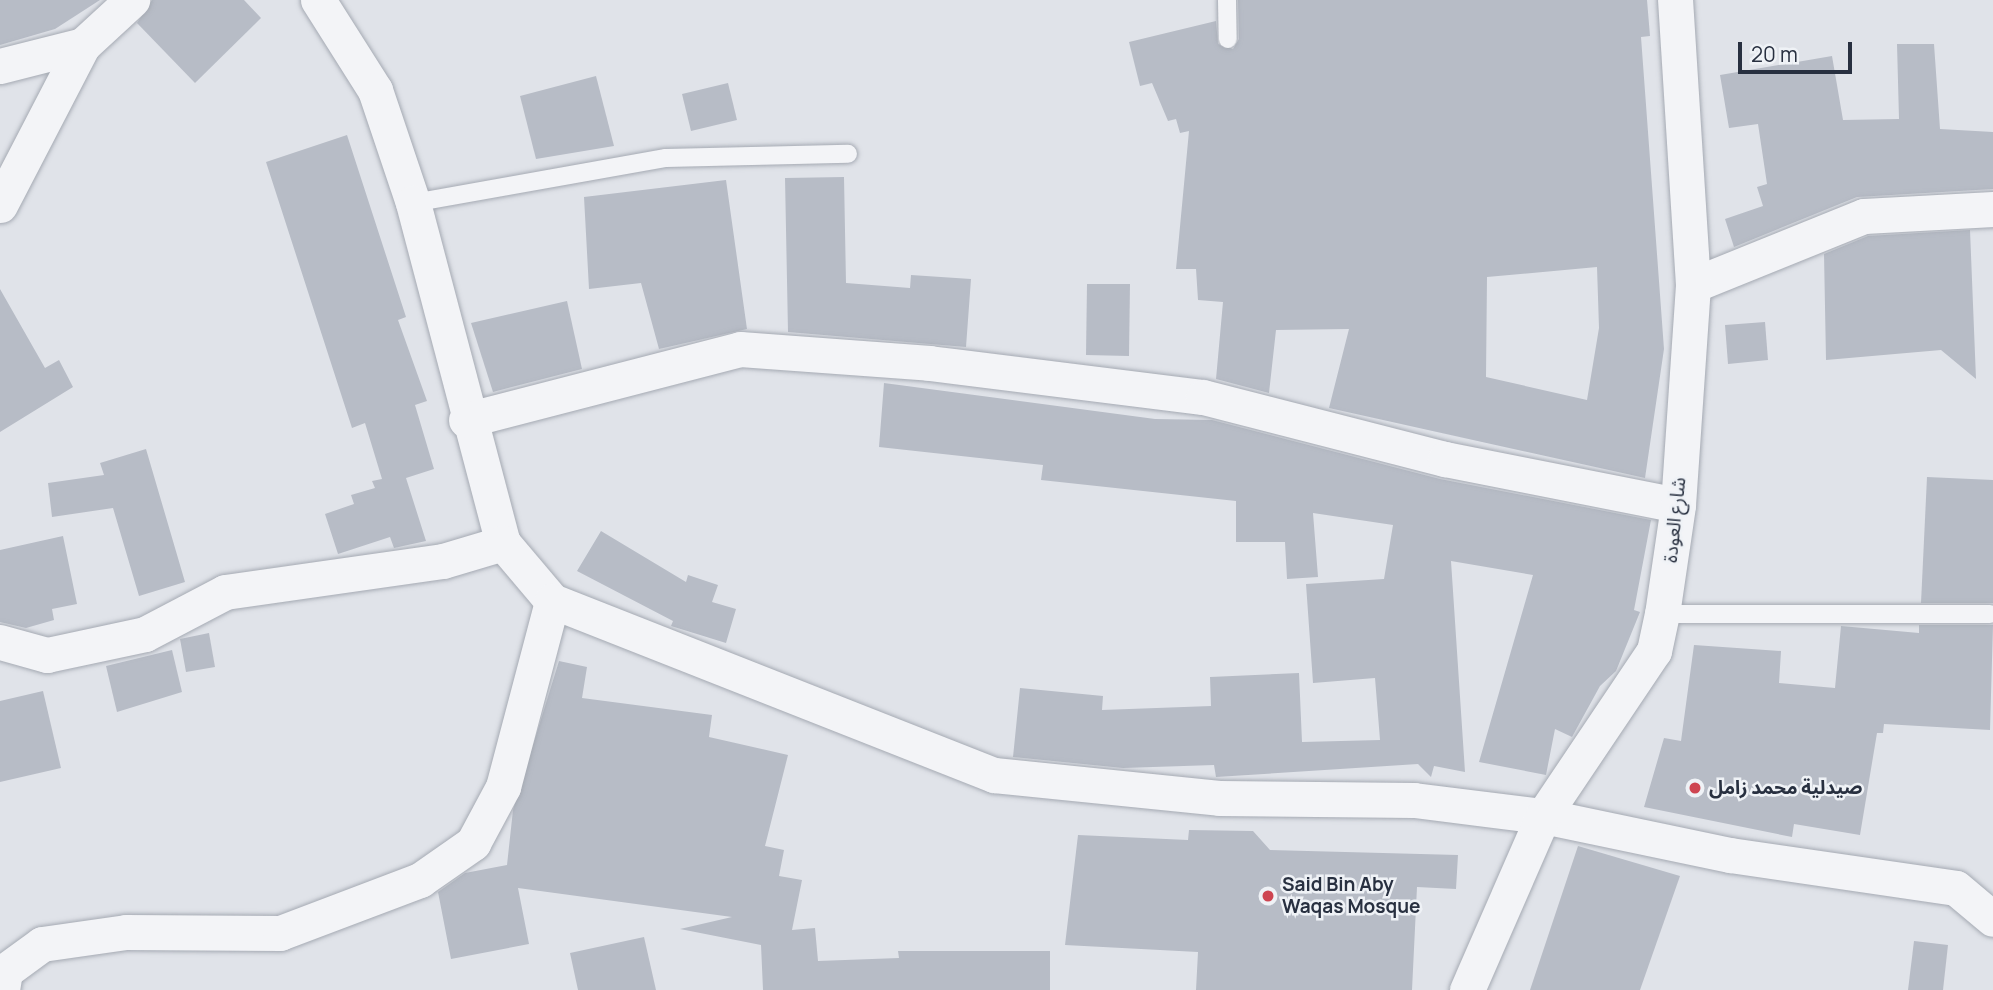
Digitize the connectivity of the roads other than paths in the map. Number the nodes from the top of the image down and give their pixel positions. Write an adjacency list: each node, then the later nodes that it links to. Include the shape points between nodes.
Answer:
1 (132, 0): 6 (street)
2 (318, 0): 9 (street, via 375,90)
3 (1227, 0): 5 (lane)
4 (1675, 0): 12 (street, شارع العودة)
5 (1228, 39)
6 (83, 44): 7 (street); 10 (street)
7 (0, 66)
8 (848, 154): 9 (lane, via 666,158)
9 (413, 203): 13 (street)
10 (0, 205)
11 (1993, 209): 12 (street, via 1864,216)
12 (1693, 285): 14 (street, شارع العودة)
13 (466, 420): 14 (street, via 754,350 929,363 1203,397 1445,459); 15 (street)
14 (1678, 505): 17 (street, شارع العودة)
15 (503, 543): 16 (street); 19 (street, via 443,561 225,592 145,634 47,655)
16 (552, 601): 20 (street, via 994,775 1219,798 1414,800); 22 (street, via 503,786 473,843 420,880 280,933 126,932 42,944 5,971)
17 (1662, 614): 18 (lane); 20 (street, شارع العودة, via 1654,651)
18 (1990, 614)
19 (0, 642)
20 (1543, 816): 21 (street, via 1730,855 1956,888); 23 (street, شارع العودة)
21 (1993, 919)
22 (2, 990)
23 (1467, 990)

